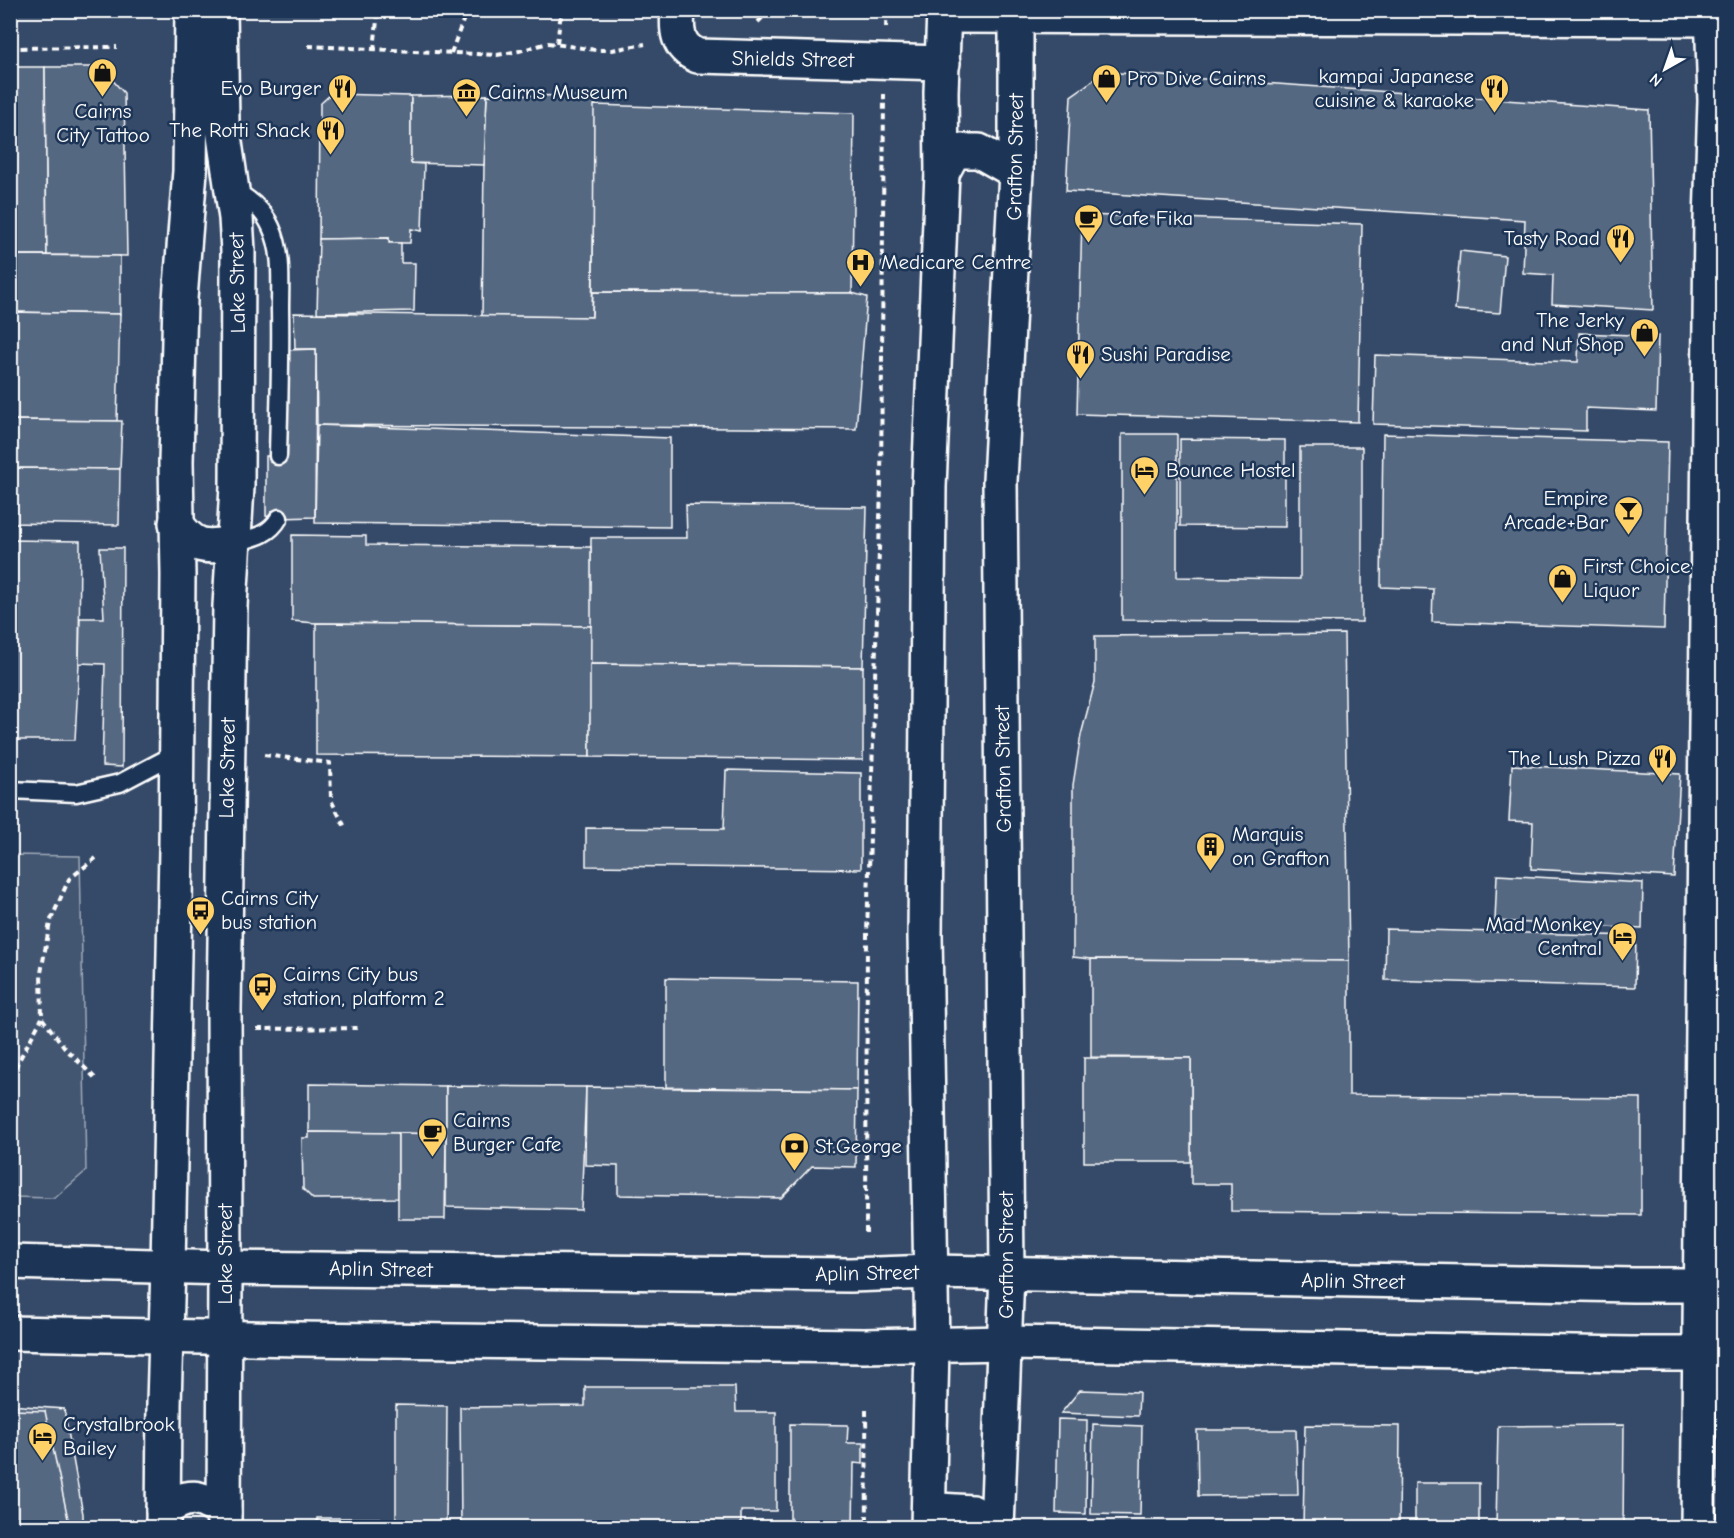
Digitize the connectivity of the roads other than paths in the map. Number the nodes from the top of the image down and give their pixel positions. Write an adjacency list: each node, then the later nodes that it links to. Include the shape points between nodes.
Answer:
1 (192, 10): 12 (main road)
2 (220, 10): 10 (main road, Lake Street, via 222,122)
3 (1016, 13): 4 (main road); 5 (main road); 8 (main road, Grafton Street)
4 (944, 14): 7 (main road)
5 (1716, 16): 11 (main road)
6 (678, 23): 7 (main road, Shields Street, via 680,42 688,51 705,57)
7 (943, 63): 9 (main road)
8 (1016, 172): 9 (main road, via 979,151 954,151); 24 (main road, Grafton Street, via 1000,481)
9 (942, 173): 23 (main road, via 930,487 925,935)
10 (234, 203): 12 (main road, via 226,211 211,210); 13 (lane, via 252,201 272,227 279,248); 16 (main road, Lake Street, via 238,251)
11 (1717, 214): 19 (main road)
12 (186, 224): 15 (main road, via 180,299)
13 (278, 456)
14 (279, 518): 16 (lane, via 267,533)
15 (176, 523): 16 (main road, via 198,545); 17 (main road)
16 (234, 543): 22 (main road, Lake Street, via 227,753)
17 (177, 753): 18 (lane, via 120,783 76,793); 21 (main road)
18 (10, 790)
19 (1713, 1108): 25 (main road)
20 (10, 1262): 21 (main road, Aplin Street)
21 (168, 1266): 22 (main road, Aplin Street); 27 (main road)
22 (225, 1268): 23 (main road, Aplin Street, via 850,1275); 28 (main road, Lake Street)
23 (932, 1272): 24 (main road, Aplin Street); 30 (main road)
24 (1007, 1274): 25 (main road, Aplin Street); 29 (main road, Grafton Street)
25 (1712, 1285): 31 (main road)
26 (10, 1333): 27 (main road)
27 (166, 1336): 28 (main road); 32 (main road)
28 (225, 1337): 30 (main road); 33 (main road, Lake Street)
29 (1005, 1343): 30 (main road); 31 (main road); 35 (main road, Grafton Street)
30 (932, 1346): 34 (main road)
31 (1711, 1353): 36 (main road)
32 (163, 1519): 33 (main road, via 182,1499 203,1498)
33 (224, 1520)
34 (928, 1527): 35 (main road, via 939,1510 972,1512)
35 (998, 1527)
36 (1698, 1527)

